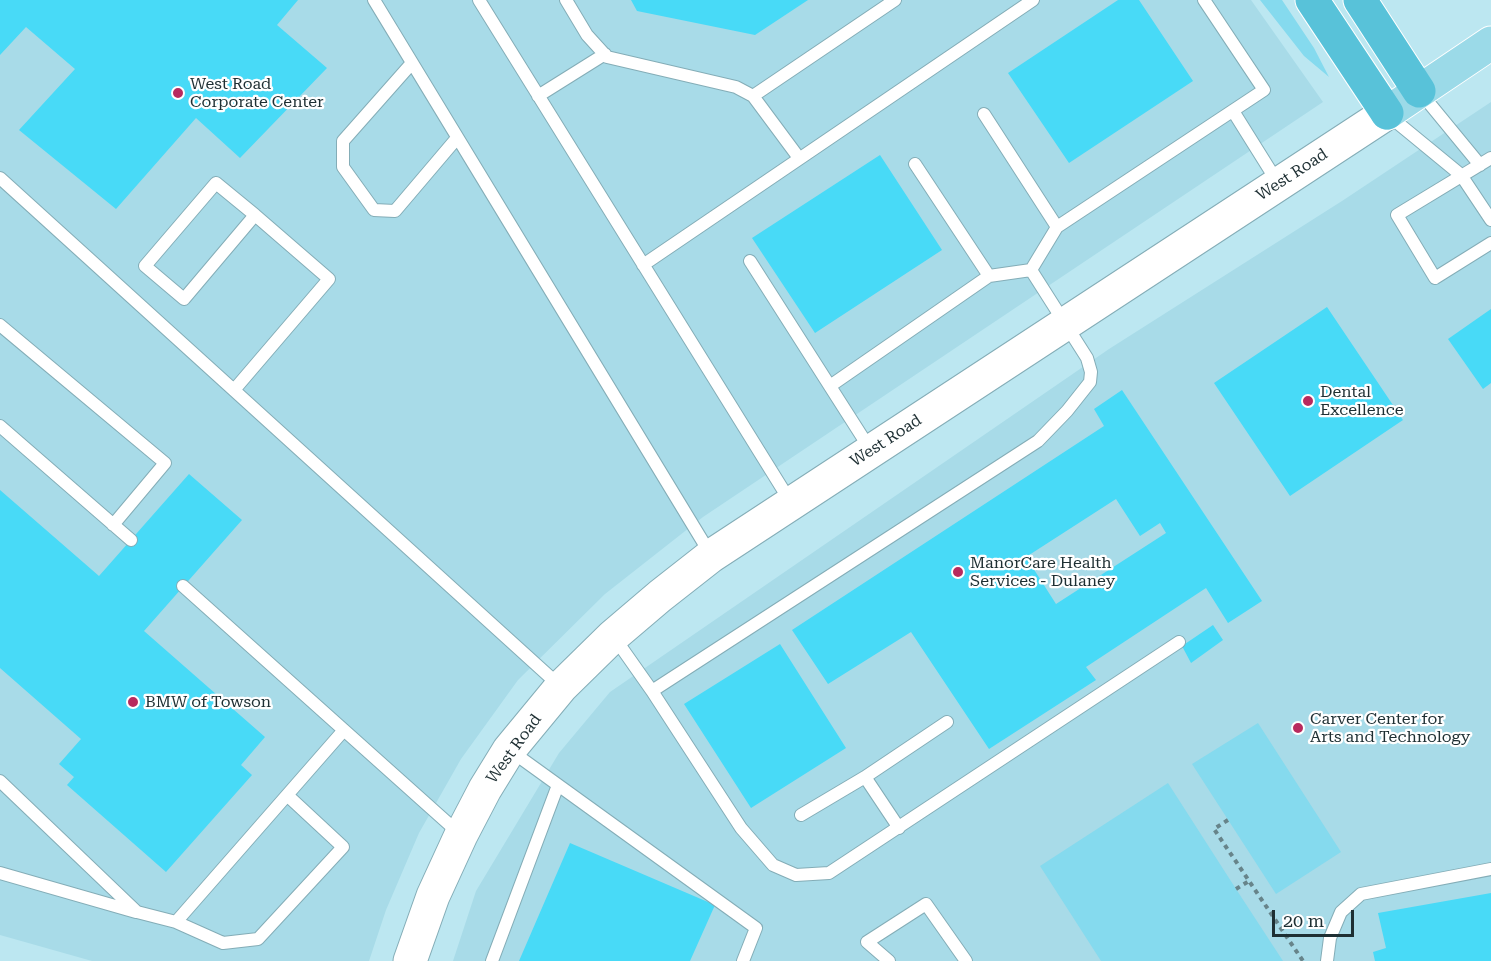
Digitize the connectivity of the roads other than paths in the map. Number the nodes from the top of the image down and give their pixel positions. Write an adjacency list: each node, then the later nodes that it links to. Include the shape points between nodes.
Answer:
1 (374, 0): 12 (lane)
2 (479, 0): 14 (lane)
3 (566, 0): 11 (lane, via 587,35)
4 (896, 0): 9 (lane)
5 (1032, 0): 20 (lane)
6 (1204, 0): 16 (lane, via 1264,90)
7 (1312, 0): 17 (highway)
8 (1360, 0): 13 (highway)
9 (882, 5): 15 (lane)
10 (1491, 44): 13 (main road, West Road)
11 (605, 54): 14 (lane); 15 (lane, via 736,87)
12 (412, 63): 19 (lane); 19 (lane, via 343,141 343,167 374,210 395,211)
13 (1419, 91): 17 (main road, West Road); 23 (lane)
14 (538, 96): 32 (lane)
15 (753, 96): 20 (lane)
16 (1233, 111): 26 (lane); 29 (lane)
17 (1387, 113): 24 (lane); 26 (street, West Road)
18 (984, 114): 29 (lane)
19 (458, 138): 44 (lane)
20 (800, 158): 32 (lane)
21 (1491, 158): 23 (lane)
22 (915, 164): 34 (lane)
23 (1480, 165): 24 (lane)
24 (1461, 175): 28 (lane); 30 (lane, via 1396,215 1435,278)
25 (0, 178): 38 (lane)
26 (1279, 184): 35 (street, West Road)
27 (255, 215): 27 (lane, via 216,183 145,266 184,299); 38 (lane, via 328,279)
28 (1491, 220)
29 (1057, 227): 33 (lane)
30 (1491, 243)
31 (750, 261): 37 (lane)
32 (643, 264): 41 (lane)
33 (1031, 270): 34 (lane); 35 (lane)
34 (989, 276): 37 (lane)
35 (1066, 323): 40 (street, West Road); 49 (lane, via 1087,358 1090,382 1038,441)
36 (0, 325): 42 (lane, via 165,463)
37 (830, 386): 40 (lane)
38 (234, 390): 48 (lane)
39 (0, 426): 42 (lane)
40 (871, 450): 41 (street, West Road)
41 (791, 503): 44 (street, West Road)
42 (113, 525): 43 (lane)
43 (131, 540)
44 (711, 556): 46 (street, West Road)
45 (183, 586): 51 (lane)
46 (613, 636): 48 (street, West Road); 49 (lane)
47 (1179, 642): 58 (lane)
48 (561, 687): 52 (street, West Road)
49 (652, 691): 58 (lane, via 741,828 773,865 796,875 829,873)
50 (947, 722): 53 (lane)
51 (344, 730): 56 (lane); 59 (lane)
52 (509, 750): 55 (lane); 59 (street, West Road)
53 (865, 777): 57 (lane); 58 (lane)
54 (1, 784): 62 (lane)
55 (558, 785): 65 (lane); 66 (lane, via 756,928)
56 (287, 795): 63 (lane); 63 (lane, via 344,847 258,939 223,943)
57 (801, 815)
58 (898, 828)
59 (461, 835): 64 (street, West Road, via 433,896)
60 (1491, 869): 69 (lane, via 1361,894 1341,912 1330,938)
61 (0, 873): 62 (lane)
62 (137, 912): 63 (lane)
63 (176, 922)
64 (410, 961)
65 (492, 961)
66 (743, 961)
67 (889, 961): 68 (lane, via 867,942 926,904)
68 (966, 961)
69 (1327, 961)

